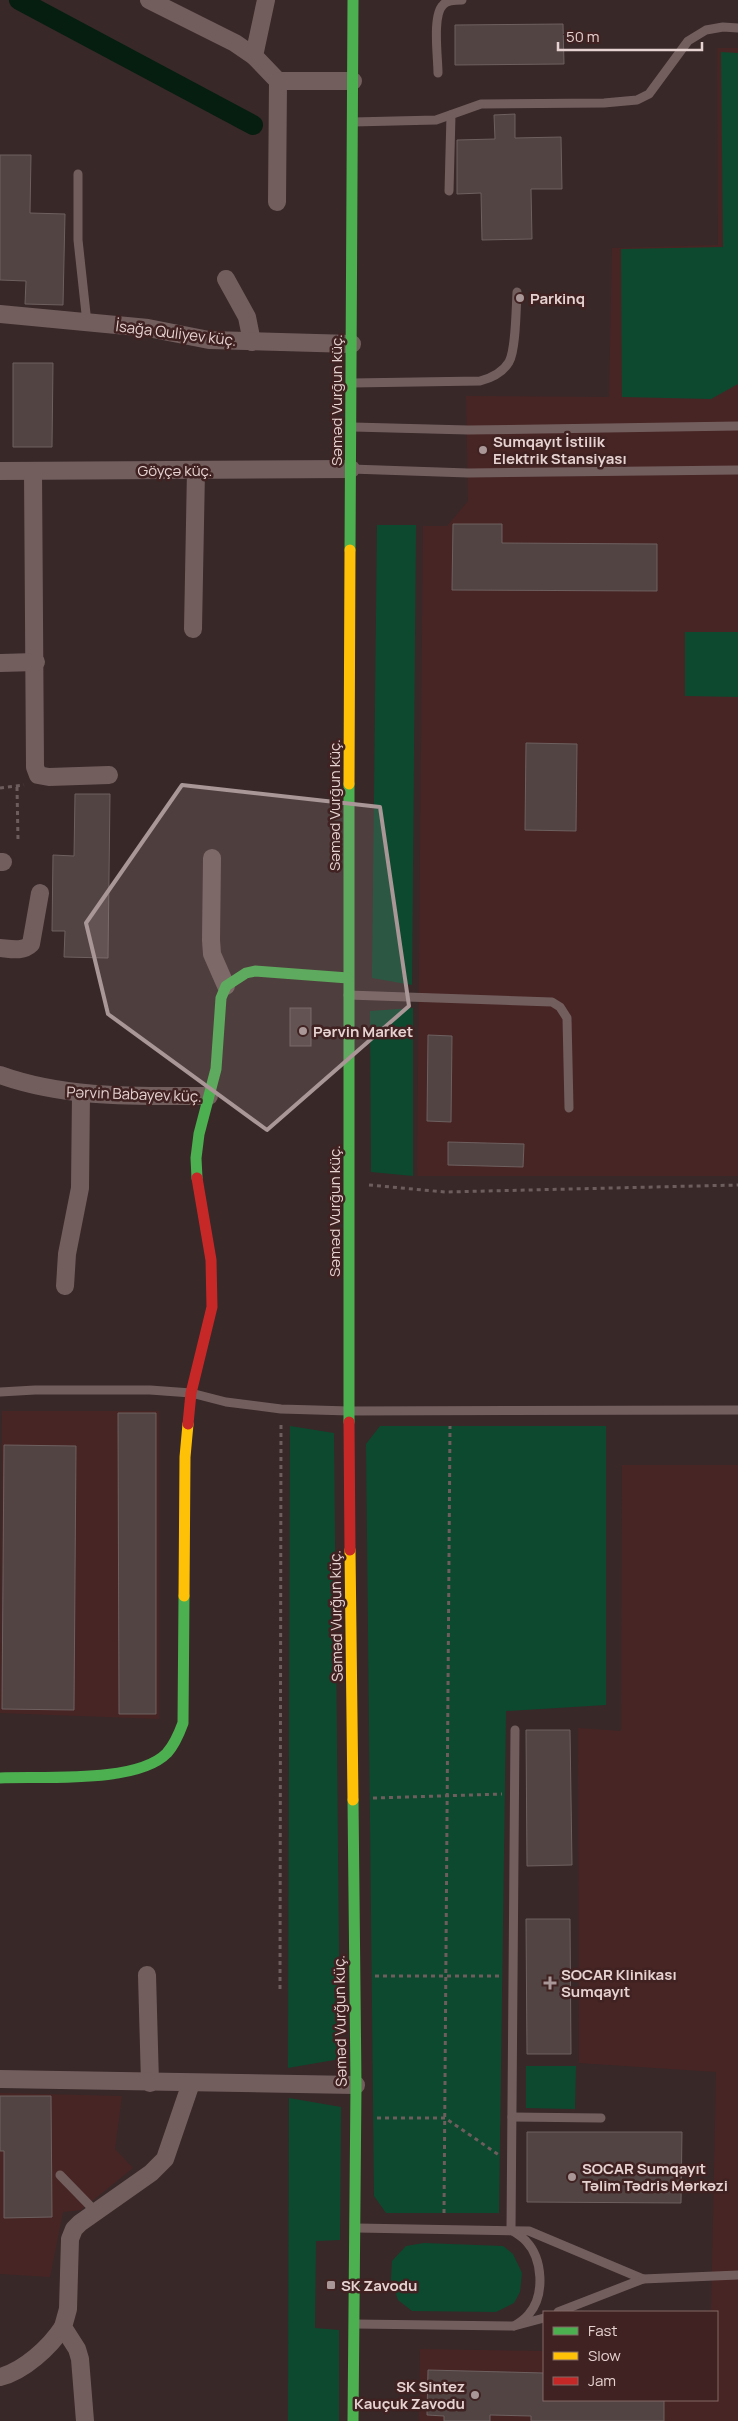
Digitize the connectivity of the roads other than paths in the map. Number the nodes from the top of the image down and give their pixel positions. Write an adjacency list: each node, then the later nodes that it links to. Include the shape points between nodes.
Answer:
1 (149, 0): 6 (street, via 235,43)
2 (266, 0): 6 (street)
3 (353, 0): 9 (main road, Səməd Vurğun küç.)
4 (462, 0): 7 (lane, via 443,5 437,17)
5 (738, 28): 10 (lane, via 706,30 688,41 649,94 637,100 481,104)
6 (254, 56): 8 (street)
7 (438, 73)
8 (278, 81): 9 (street); 14 (street)
9 (353, 81): 11 (main road, Səməd Vurğun küç.)
10 (451, 115): 11 (lane, via 422,121); 13 (lane)
11 (353, 122): 20 (main road, Səməd Vurğun küç.)
12 (78, 174): 18 (lane, via 78,240)
13 (449, 191)
14 (277, 202)
15 (226, 279): 19 (street, via 247,316)
16 (517, 292): 21 (lane, via 512,353 509,363 493,378 480,382)
17 (0, 314): 18 (street, İsağa Quliyev küç.)
18 (88, 323): 19 (street, İsağa Quliyev küç., via 148,328 209,340)
19 (252, 342): 20 (street, İsağa Quliyev küç.)
20 (352, 344): 21 (main road, Səməd Vurğun küç.)
21 (352, 383): 22 (main road, Səməd Vurğun küç.)
22 (351, 426): 23 (lane, via 468,430); 24 (main road, Səməd Vurğun küç.)
23 (738, 426)
24 (351, 469): 25 (street, Göyçə küç.); 26 (lane, via 468,473); 36 (main road, Səməd Vurğun küç.)
25 (196, 470): 28 (street, Göyçə küç.); 29 (street)
26 (738, 470)
27 (0, 472): 28 (street, Göyçə küç.)
28 (33, 472): 30 (street)
29 (193, 630)
30 (36, 662): 31 (street); 32 (street, via 35,767 38,775)
31 (0, 663)
32 (109, 775)
33 (212, 858): 37 (street, via 212,954)
34 (40, 893): 35 (street, via 31,944 26,948)
35 (0, 948)
36 (348, 978): 37 (main road, via 255,971); 38 (main road, Səməd Vurğun küç.)
37 (226, 986): 41 (main road, via 221,998 216,1069)
38 (348, 995): 42 (lane, via 552,1002 567,1018); 47 (main road, Səməd Vurğun küç.)
39 (0, 1075): 40 (street, Pərvin Babayev küç., via 38,1087)
40 (81, 1093): 41 (street, Pərvin Babayev küç.); 43 (street, via 80,1188 67,1254)
41 (210, 1096): 45 (main road, via 196,1158 197,1182 211,1260 212,1307)
42 (569, 1108)
43 (65, 1286)
44 (0, 1392): 45 (lane, via 150,1390)
45 (191, 1393): 47 (lane, via 226,1402 281,1409); 49 (main road, via 185,1457 183,1723 180,1734 160,1760 143,1769 114,1776)
46 (738, 1410): 47 (lane)
47 (349, 1411): 54 (main road, Səməd Vurğun küç.)
48 (515, 1730): 55 (lane)
49 (0, 1778)
50 (147, 1976): 52 (street)
51 (0, 2079): 52 (street)
52 (150, 2083): 53 (street)
53 (190, 2083): 54 (street); 58 (street, via 165,2159 151,2173)
54 (356, 2085): 59 (main road, Səməd Vurğun küç.)
55 (512, 2117): 56 (lane); 60 (lane)
56 (600, 2118)
57 (60, 2175): 58 (lane)
58 (96, 2212): 67 (street, via 80,2223 70,2238 68,2308)
59 (355, 2228): 60 (lane); 65 (main road, Səməd Vurğun küç.)
60 (511, 2230): 62 (lane, via 542,2235); 66 (lane, via 526,2241 536,2255 540,2279 538,2296 530,2314)
61 (738, 2275): 62 (lane)
62 (643, 2279): 63 (lane)
63 (561, 2311)
64 (543, 2318): 66 (lane)
65 (353, 2324): 66 (lane); 70 (main road, Səməd Vurğun küç.)
66 (514, 2326)
67 (63, 2327): 68 (street, via 55,2339 18,2370); 69 (street, via 80,2359)
68 (0, 2377)
69 (85, 2421)
70 (353, 2421)

